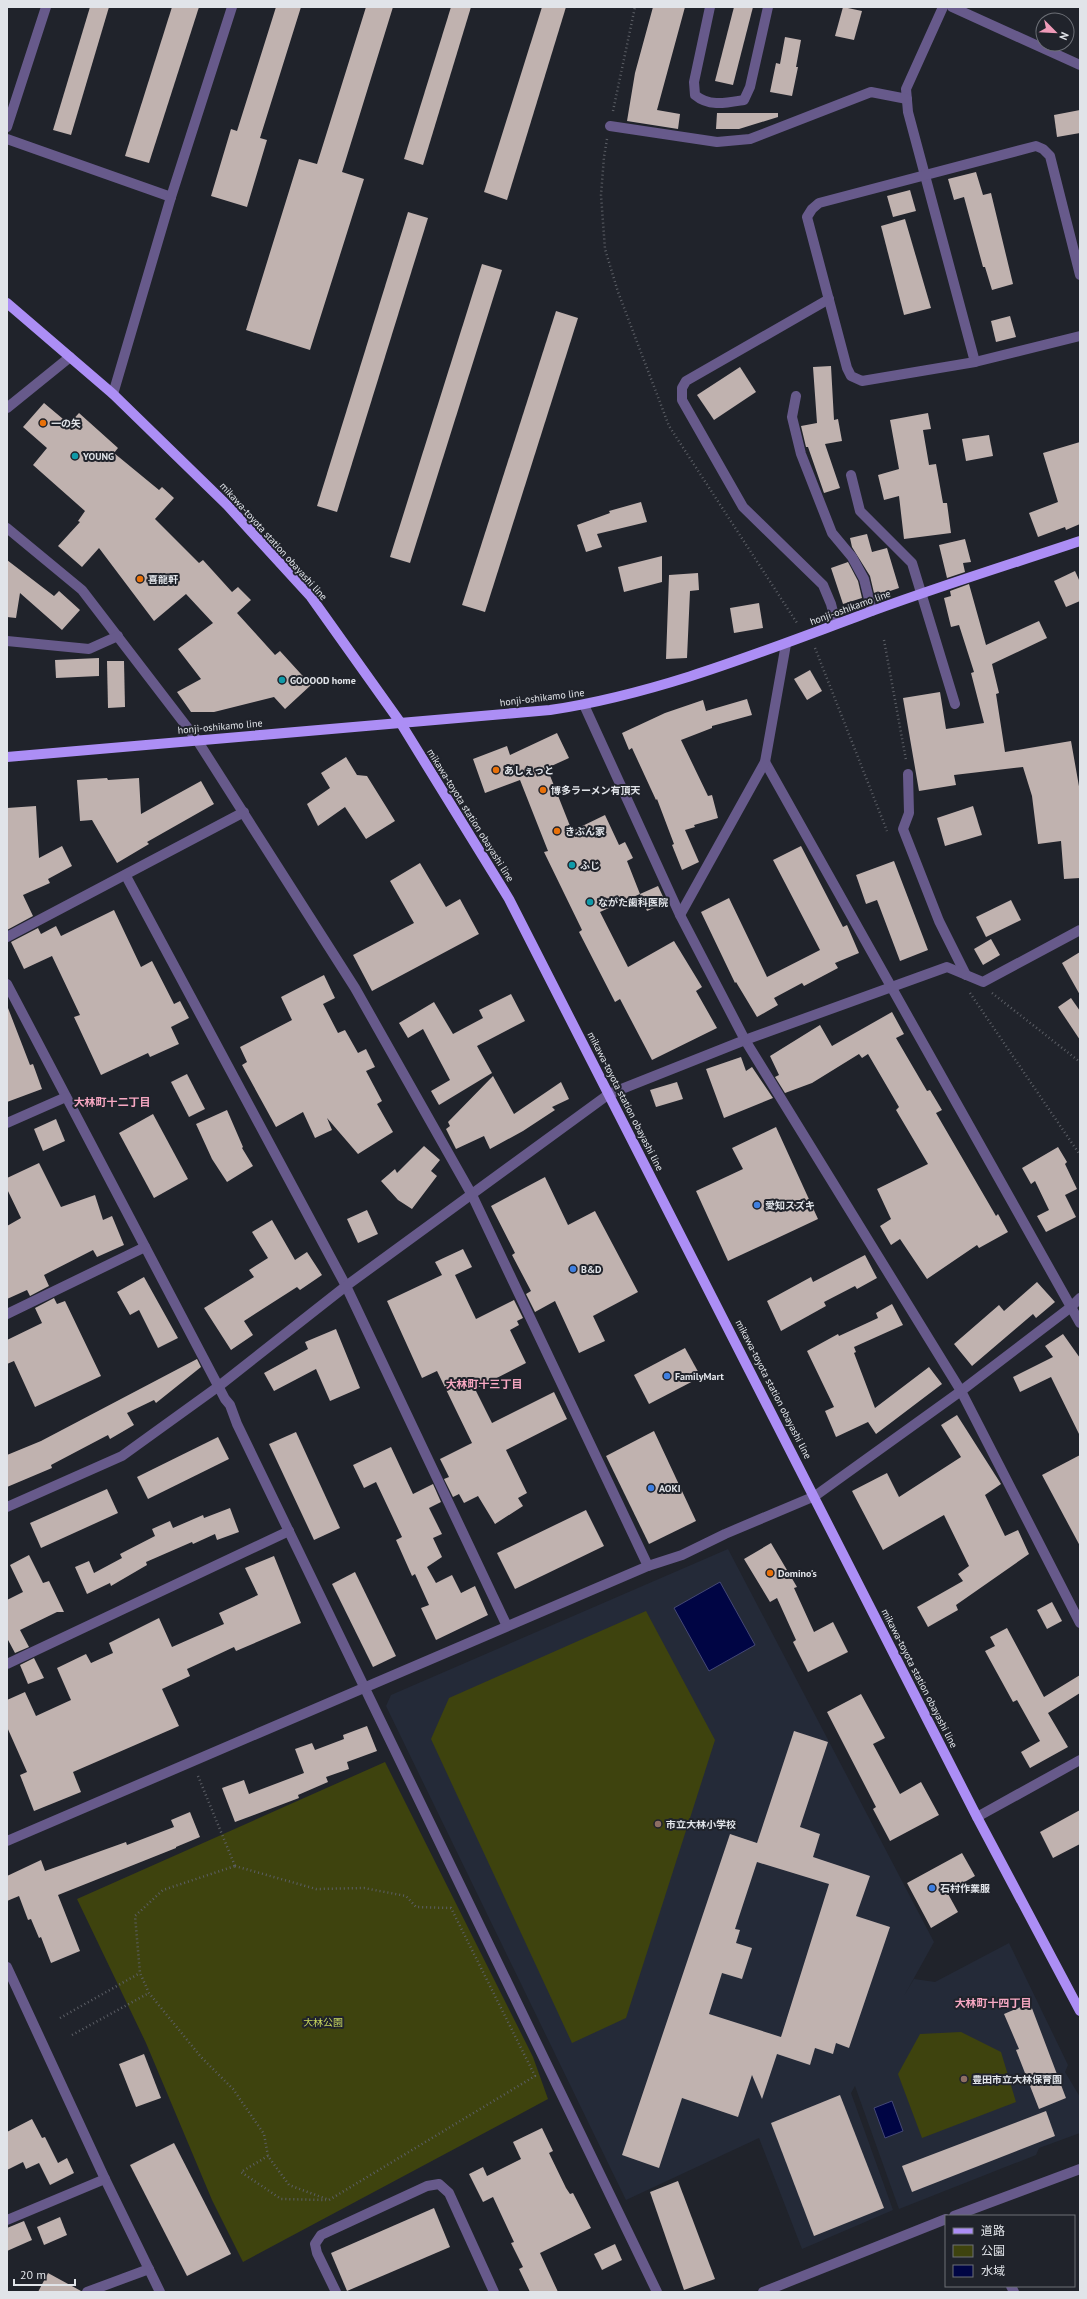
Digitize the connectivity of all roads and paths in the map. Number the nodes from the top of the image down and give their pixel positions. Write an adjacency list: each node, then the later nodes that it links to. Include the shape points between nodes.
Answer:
1 (46, 7): 11 (street)
2 (232, 7): 14 (street)
3 (635, 7): 10 (path)
4 (710, 7): 5 (street, via 694,82 695,95 704,102 722,103 744,100 750,87)
5 (768, 7)
6 (943, 7): 9 (street, via 906,89)
7 (952, 7): 8 (street)
8 (1079, 63)
9 (907, 99): 10 (street, via 871,92 750,138 717,142); 13 (street)
10 (610, 126): 16 (path, via 601,195 605,249)
11 (7, 127)
12 (7, 139): 14 (street)
13 (923, 175): 15 (street, via 1036,146 1043,149 1050,156); 17 (street, via 819,203 812,209 807,217); 21 (street)
14 (171, 197): 22 (street)
15 (1080, 275)
16 (618, 292)
17 (829, 299): 21 (street, via 847,368 851,376 862,381); 30 (street, via 686,381 682,388 682,400 743,507 823,585)
18 (7, 303): 20 (main road, mikawa-toyota station obayashi line)
19 (1080, 336): 21 (street)
20 (70, 357): 22 (main road, mikawa-toyota station obayashi line); 24 (street)
21 (975, 362)
22 (113, 394): 37 (main road, mikawa-toyota station obayashi line, via 227,505 311,597)
23 (796, 396): 29 (street, via 792,417 801,454 832,533 852,557 864,579)
24 (7, 408)
25 (851, 475): 28 (street, via 860,511 912,562)
26 (7, 528): 31 (street, via 82,590)
27 (1080, 541): 28 (main road, honji-oshikamo line)
28 (921, 594): 29 (main road, honji-oshikamo line); 35 (street)
29 (872, 611): 30 (main road, honji-oshikamo line)
30 (836, 624): 34 (main road, honji-oshikamo line)
31 (118, 636): 33 (street, via 89,649); 38 (street)
32 (884, 640): 41 (path)
33 (7, 641)
34 (786, 644): 36 (main road, honji-oshikamo line, via 679,680); 40 (street)
35 (955, 704)
36 (584, 705): 37 (main road, honji-oshikamo line); 44 (street)
37 (400, 722): 38 (main road, honji-oshikamo line); 53 (main road, mikawa-toyota station obayashi line, via 509,899)
38 (197, 740): 39 (main road, honji-oshikamo line); 42 (street)
39 (7, 757)
40 (765, 762): 44 (street); 50 (street)
41 (908, 774): 47 (street, via 908,813 903,829 939,921)
42 (244, 812): 43 (street); 56 (street, via 355,988)
43 (126, 876): 46 (street); 58 (street)
44 (680, 915): 51 (street)
45 (1080, 930): 48 (street)
46 (7, 937)
47 (966, 975): 48 (street); 50 (street, via 947,967)
48 (983, 982): 52 (path, via 997,998)
49 (7, 984): 54 (street)
50 (889, 987): 51 (street); 60 (street)
51 (745, 1040): 53 (street); 64 (street)
52 (1080, 1062)
53 (609, 1094): 56 (street); 65 (main road, mikawa-toyota station obayashi line)
54 (66, 1097): 55 (street); 57 (street)
55 (7, 1123)
56 (472, 1195): 58 (street); 68 (street)
57 (145, 1247): 61 (street); 63 (street)
58 (346, 1286): 63 (street); 70 (street)
59 (1080, 1298): 60 (street)
60 (1071, 1307): 62 (street); 64 (street)
61 (7, 1314)
62 (1080, 1323)
63 (219, 1386): 66 (street, via 122,1456); 67 (street)
64 (961, 1391): 65 (street); 69 (street)
65 (815, 1496): 68 (street, via 682,1555); 75 (main road, mikawa-toyota station obayashi line)
66 (7, 1507)
67 (289, 1531): 71 (street); 72 (street)
68 (648, 1566): 70 (street)
69 (1080, 1623)
70 (507, 1626): 72 (street)
71 (7, 1664)
72 (364, 1690): 74 (street); 97 (street)
73 (1080, 1760): 75 (street)
74 (192, 1763): 76 (street); 77 (path)
75 (977, 1817): 81 (main road, mikawa-toyota station obayashi line)
76 (7, 1841)
77 (235, 1866): 79 (path, via 163,1890 135,1916); 87 (path, via 316,1889 364,1888 406,1896 416,1906 451,1908 535,2076)
78 (7, 1967): 86 (street)
79 (140, 1973): 80 (path); 82 (path)
80 (149, 1993): 83 (path); 84 (path, via 201,2057 233,2090 264,2134)
81 (1080, 2011)
82 (60, 2018)
83 (72, 2035)
84 (268, 2156): 87 (path, via 289,2185); 87 (path, via 241,2172 281,2199)
85 (1080, 2169): 88 (street)
86 (105, 2179): 91 (street); 92 (street)
87 (329, 2200)
88 (975, 2212): 89 (street)
89 (959, 2215)
90 (945, 2219): 98 (street)
91 (7, 2220)
92 (149, 2269): 93 (street); 94 (street)
93 (87, 2292)
94 (160, 2292)
95 (336, 2292): 96 (street, via 317,2253 315,2244 321,2235 428,2186 439,2184 449,2194)
96 (494, 2292)
97 (656, 2292)
98 (763, 2292)

